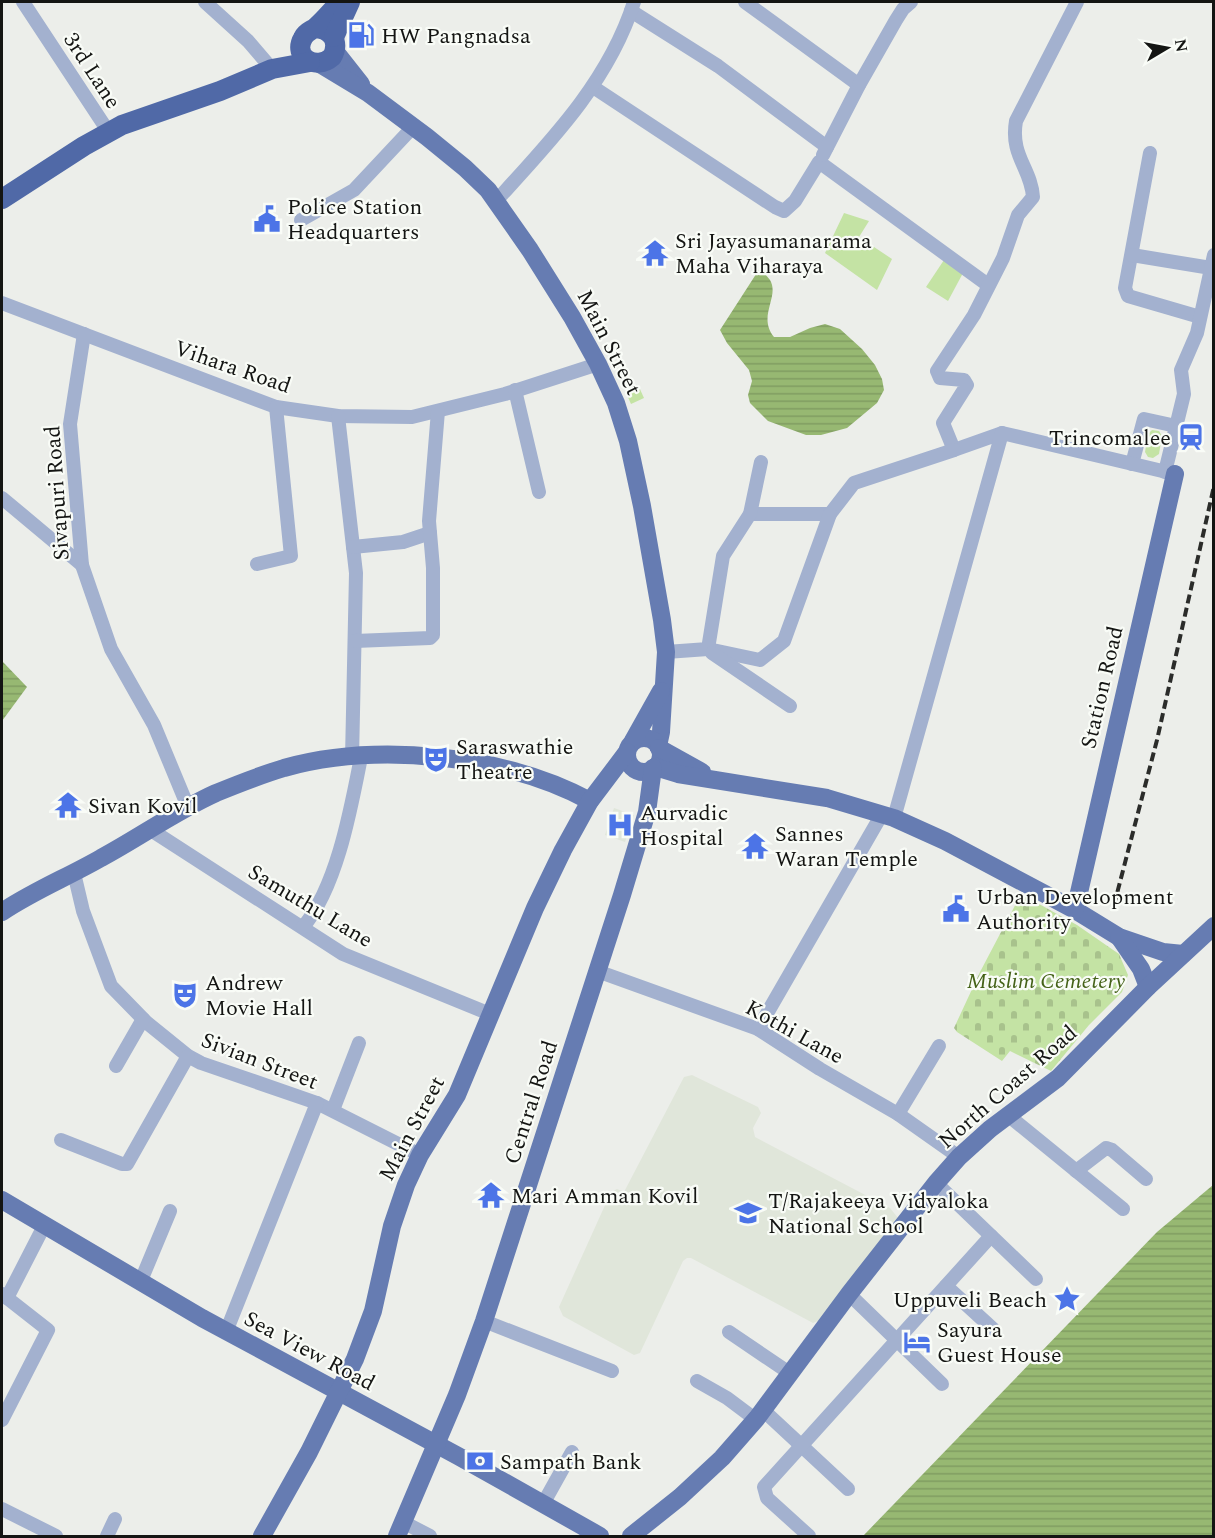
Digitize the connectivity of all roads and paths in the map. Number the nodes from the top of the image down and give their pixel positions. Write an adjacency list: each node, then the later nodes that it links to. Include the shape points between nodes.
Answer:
1 (23, 2): 16 (street, 3rd Lane)
2 (205, 2): 12 (street)
3 (340, 2): 9 (highway)
4 (350, 2): 11 (highway)
5 (745, 2): 13 (street)
6 (911, 2): 13 (street, via 899,15)
7 (1077, 2): 25 (street, via 1016,121 1018,157 1033,188 1033,197 1018,215 1003,258)
8 (632, 7): 14 (street, via 622,35); 17 (street)
9 (315, 28): 10 (highway); 11 (highway, via 322,28)
10 (300, 43): 11 (highway, via 302,54); 12 (highway)
11 (325, 54): 12 (highway); 15 (main road, Main Street)
12 (272, 69): 16 (highway)
13 (859, 85): 17 (street)
14 (593, 87): 19 (street, via 784,211 795,201); 21 (street)
15 (413, 127): 21 (main road, Main Street, via 465,168); 22 (street, via 354,190)
16 (108, 131): 20 (highway)
17 (827, 147): 19 (street)
18 (1150, 153): 23 (street)
19 (819, 162): 25 (street)
20 (2, 199)
21 (496, 201): 29 (main road, Main Street, via 567,308)
22 (301, 220)
23 (1132, 255): 24 (street); 27 (street, via 1125,288 1128,296)
24 (1212, 261): 27 (street)
25 (988, 285): 36 (street, via 962,336 937,371 940,378 964,380 967,385 943,423)
26 (2, 303): 28 (street, Vihara Road)
27 (1200, 317): 34 (street, via 1181,370 1184,394)
28 (84, 334): 31 (street, Vihara Road); 47 (street, Sivapuri Road, via 70,424)
29 (598, 364): 30 (street, Vihara Road); 50 (main road, Main Street, via 616,403 632,458)
30 (515, 390): 32 (street, Vihara Road); 40 (street)
31 (276, 407): 33 (street, Vihara Road); 46 (street, via 291,554 289,558)
32 (438, 411): 33 (street, Vihara Road, via 412,417); 44 (street)
33 (338, 416): 45 (street)
34 (1176, 426): 38 (street, via 1144,419); 39 (street)
35 (1002, 433): 36 (street); 38 (street); 60 (street)
36 (954, 450): 43 (street, via 854,483)
37 (761, 462): 42 (street)
38 (1132, 464): 39 (street)
39 (1170, 473): 63 (main road, Station Road)
40 (539, 492)
41 (2, 498): 47 (street)
42 (750, 514): 43 (street); 49 (street, via 723,556)
43 (830, 514): 49 (street, via 783,641 760,660)
44 (430, 533): 45 (street, via 403,542); 48 (street, via 432,637)
45 (353, 547): 48 (street)
46 (257, 564)
47 (82, 565): 59 (street, Sivapuri Road, via 111,649 154,725)
48 (355, 641): 55 (street)
49 (708, 649): 50 (street); 52 (street)
50 (666, 652): 51 (main road, Main Street)
51 (663, 687): 53 (main road, Main Street); 54 (main road, Main Street)
52 (790, 706)
53 (630, 747): 54 (main road, via 642,738); 56 (main road, via 630,765); 58 (main road, Main Street)
54 (659, 747): 56 (main road, via 660,758); 57 (main road)
55 (356, 757): 58 (main road, via 397,755 474,762 543,781); 59 (main road, via 285,768); 66 (street, via 352,803 328,885)
56 (647, 769): 57 (main road); 58 (main road); 69 (main road, Central Road, via 646,812)
57 (720, 781): 60 (main road, via 826,798)
58 (590, 801): 71 (main road, Main Street, via 535,908)
59 (188, 807): 61 (main road)
60 (888, 816): 63 (main road, via 945,841); 73 (street)
61 (151, 830): 62 (main road); 66 (street, Samuthu Lane)
62 (74, 873): 64 (main road); 72 (street, Sivian Street, via 83,911 111,986)
63 (1075, 910): 67 (main road)
64 (2, 912)
65 (1214, 926): 68 (main road, North Coast Road)
66 (303, 927): 71 (street, Samuthu Lane, via 343,954)
67 (1119, 937): 68 (main road, via 1163,952); 70 (main road)
68 (1183, 954): 70 (main road, North Coast Road)
69 (597, 971): 73 (street, Kothi Lane); 98 (main road, Central Road)
70 (1148, 987): 81 (main road, North Coast Road, via 1058,1078)
71 (490, 1014): 83 (main road, Main Street, via 457,1095)
72 (143, 1018): 76 (street, Sivian Street); 77 (street)
73 (758, 1029): 80 (street, Kothi Lane)
74 (359, 1043): 79 (street)
75 (939, 1046): 80 (street)
76 (188, 1056): 78 (street, Sivian Street); 82 (street, via 127,1164)
77 (116, 1066)
78 (317, 1103): 79 (street, Sivian Street); 100 (street)
79 (333, 1110): 83 (street, Sivian Street)
80 (898, 1114): 84 (street, Kothi Lane)
81 (1010, 1116): 84 (main road, North Coast Road); 85 (street)
82 (61, 1140)
83 (420, 1155): 107 (main road, Main Street, via 392,1226 373,1311)
84 (959, 1156): 87 (main road, North Coast Road)
85 (1076, 1171): 86 (street, via 1106,1148); 89 (street)
86 (1146, 1179)
87 (936, 1183): 92 (street); 96 (main road, North Coast Road)
88 (2, 1200): 91 (main road, Sea View Road)
89 (1123, 1209)
90 (170, 1211): 94 (street)
91 (45, 1224): 94 (main road, Sea View Road); 97 (street)
92 (991, 1236): 93 (street); 95 (street)
93 (1036, 1279)
94 (140, 1283): 100 (main road, Sea View Road)
95 (946, 1286): 99 (street); 102 (street)
96 (849, 1294): 102 (street); 104 (main road, North Coast Road)
97 (4, 1296): 109 (street, via 48,1330)
98 (484, 1320): 103 (street); 110 (main road, Central Road)
99 (993, 1329)
100 (226, 1332): 107 (main road, Sea View Road)
101 (729, 1332): 104 (street)
102 (897, 1340): 106 (street); 111 (street)
103 (612, 1371)
104 (791, 1374): 108 (main road, North Coast Road)
105 (697, 1381): 108 (street)
106 (942, 1384)
107 (338, 1392): 110 (main road, Sea View Road); 120 (main road, Main Street)
108 (759, 1414): 111 (street); 123 (main road, North Coast Road, via 722,1458)
109 (2, 1420)
110 (437, 1444): 114 (main road, Sea View Road); 117 (main road, Central Road)
111 (800, 1445): 113 (street); 124 (street, via 764,1487 764,1492)
112 (572, 1452): 114 (street)
113 (848, 1489)
114 (543, 1504): 122 (main road, Sea View Road)
115 (2, 1509): 118 (street)
116 (115, 1519): 119 (street)
117 (400, 1529): 121 (street)
118 (56, 1536)
119 (107, 1536)
120 (262, 1536)
121 (430, 1536)
122 (600, 1536)
123 (631, 1536)
124 (808, 1536)

